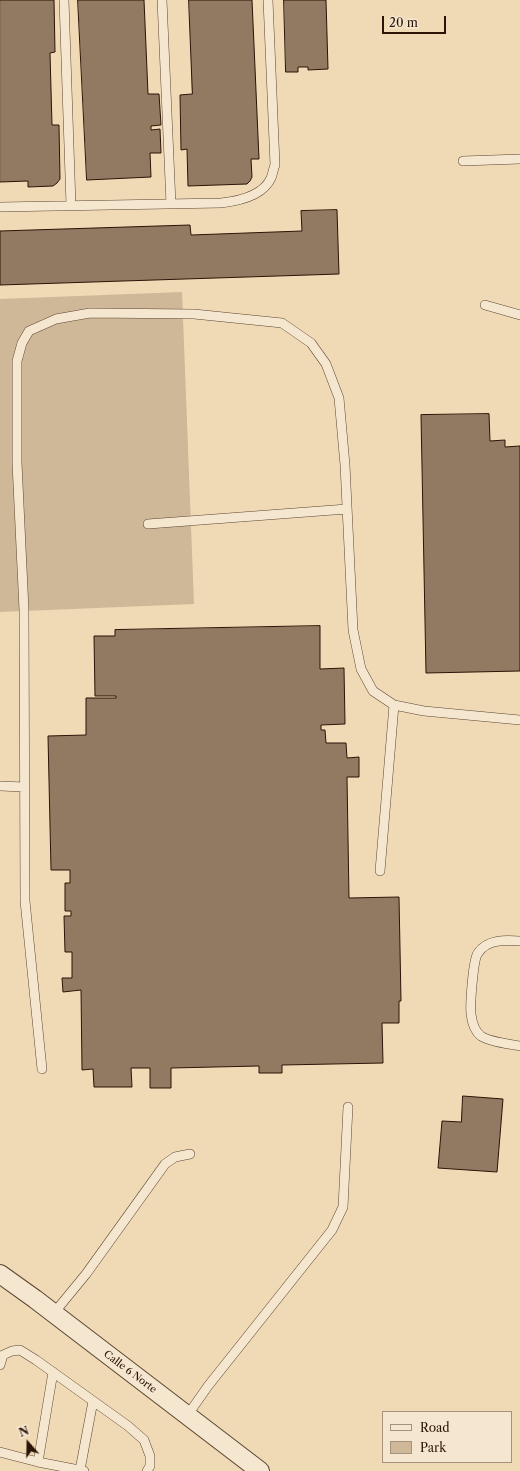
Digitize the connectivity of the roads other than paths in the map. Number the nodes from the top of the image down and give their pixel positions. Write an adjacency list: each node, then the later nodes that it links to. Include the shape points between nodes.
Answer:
1 (64, 0): 7 (lane)
2 (162, 0): 6 (lane)
3 (268, 0): 6 (lane, via 275,151 271,179 252,196 239,201)
4 (520, 159): 5 (lane)
5 (463, 162)
6 (171, 204): 7 (lane)
7 (70, 205): 8 (lane)
8 (0, 207)
9 (485, 305): 10 (lane)
10 (520, 315)
11 (347, 509): 12 (lane); 13 (lane, via 353,630 361,669 373,691); 16 (lane, via 339,398 326,364 311,343 282,323 194,314 90,313 56,319 29,331 22,343 17,361 17,463 24,610)
12 (148, 524)
13 (394, 705): 14 (lane); 17 (lane)
14 (520, 720)
15 (0, 786): 16 (lane)
16 (24, 787): 20 (lane, via 25,901)
17 (380, 871)
18 (520, 941): 19 (lane, via 504,940 487,944 477,953 471,1013 475,1029 482,1036)
19 (520, 1046)
20 (42, 1069)
21 (348, 1107): 28 (lane, via 343,1207 332,1230)
22 (190, 1154): 24 (lane, via 165,1164 86,1274)
23 (0, 1274): 24 (street, Calle 6 Norte)
24 (54, 1313): 28 (street, Calle 6 Norte)
25 (0, 1365): 26 (lane, via 4,1355 20,1350)
26 (54, 1372): 27 (lane); 30 (lane)
27 (93, 1401): 31 (lane); 32 (lane, via 144,1440 150,1456)
28 (187, 1416): 33 (street, Calle 6 Norte)
29 (0, 1452): 30 (lane)
30 (38, 1462): 31 (lane)
31 (82, 1471)
32 (147, 1471)
33 (260, 1471)

